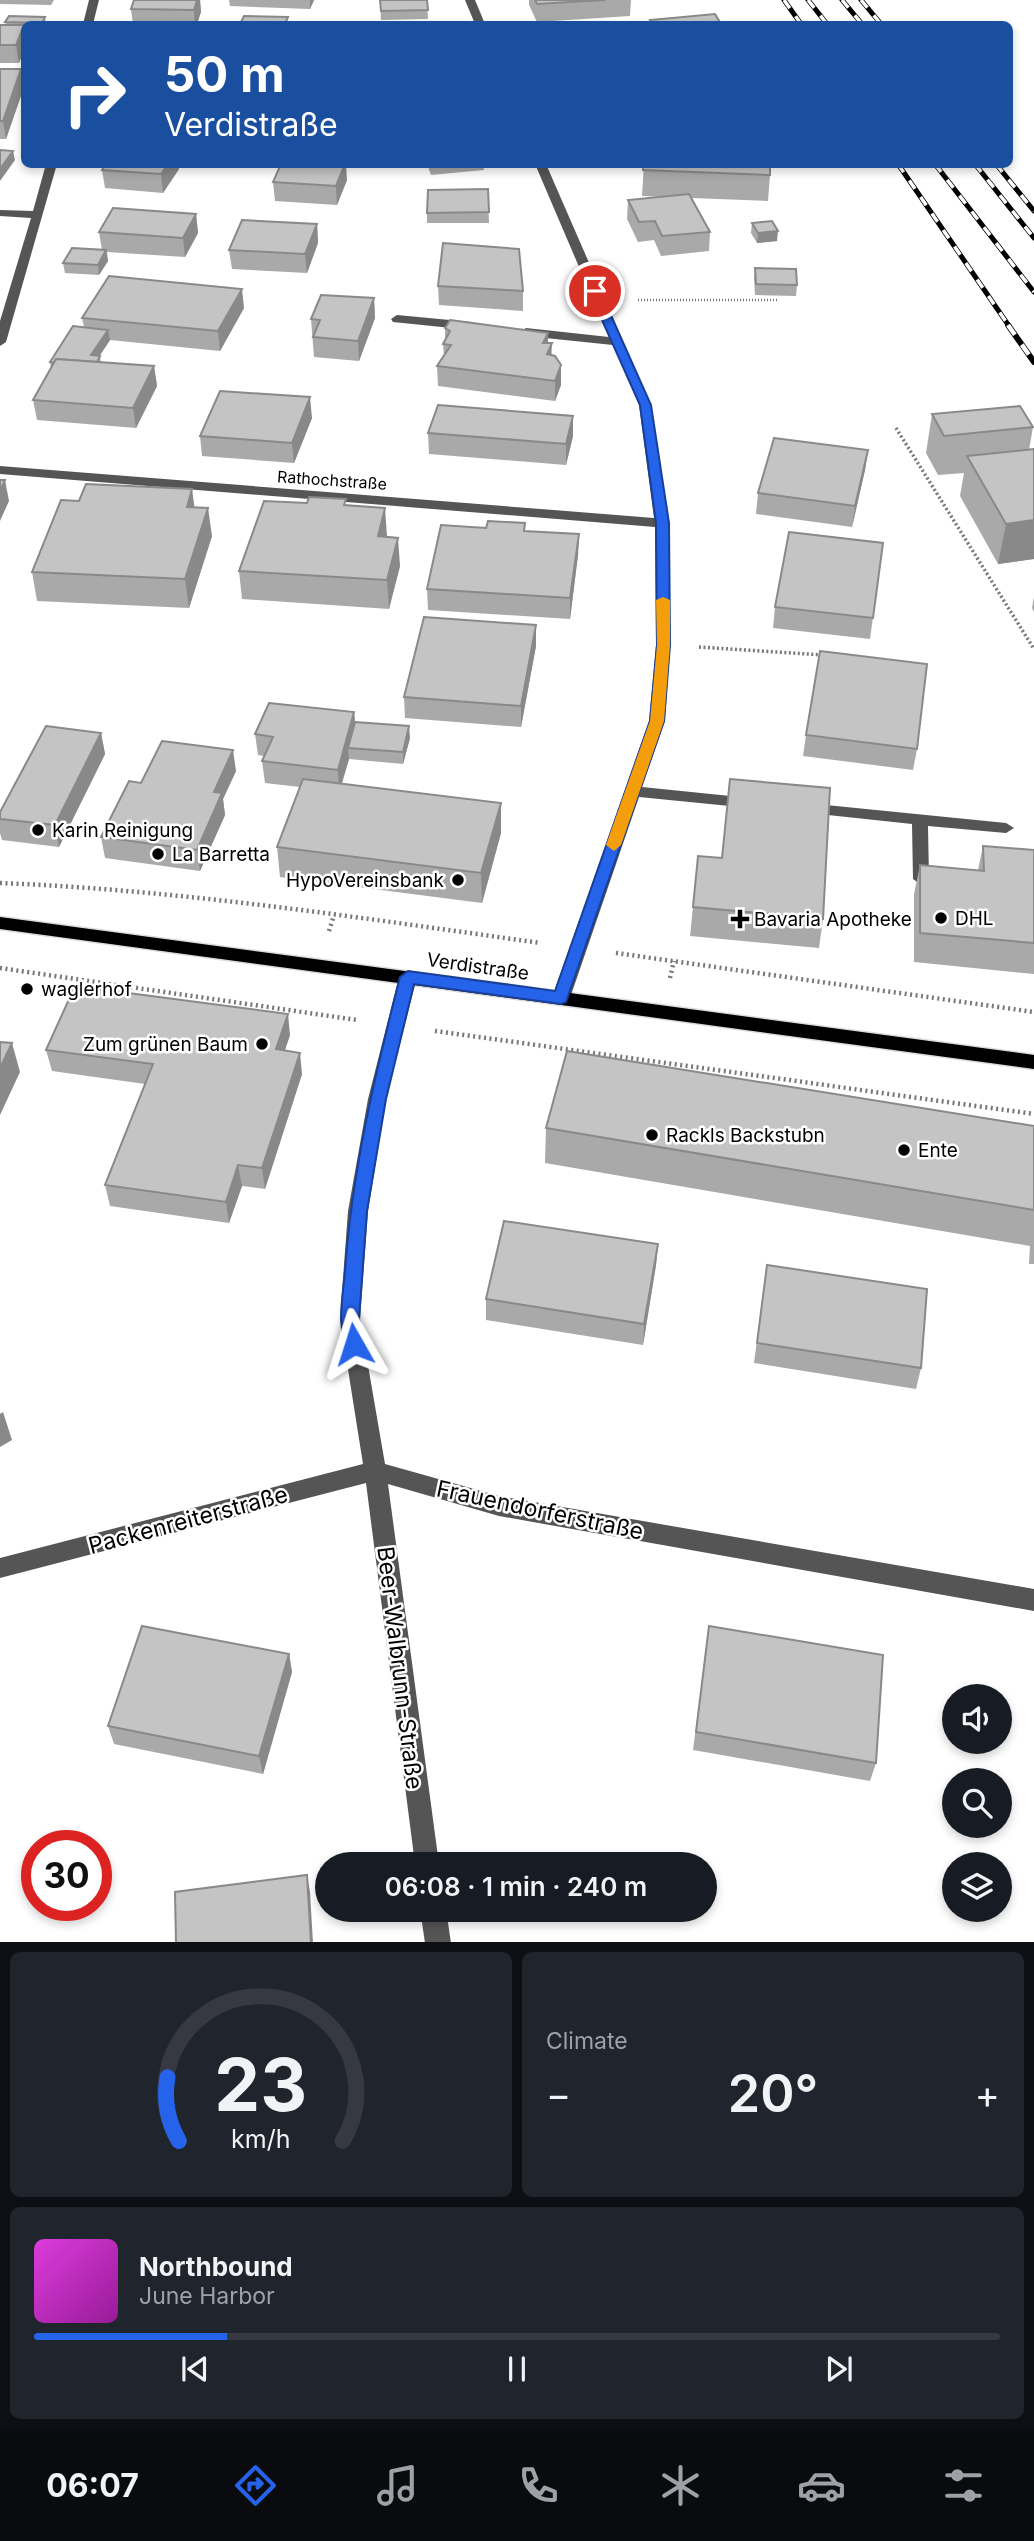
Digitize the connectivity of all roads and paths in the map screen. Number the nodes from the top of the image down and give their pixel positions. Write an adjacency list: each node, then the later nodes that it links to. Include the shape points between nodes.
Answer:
1 (94, 0): 3 (street)
2 (470, 0): 4 (street)
3 (89, 21)
4 (479, 21)
5 (51, 168): 8 (street)
6 (542, 168): 15 (street)
7 (0, 213): 8 (street)
8 (39, 215): 14 (street)
9 (630, 300): 10 (path)
10 (777, 300)
11 (397, 319): 12 (street)
12 (479, 327)
13 (507, 330): 15 (street)
14 (0, 342)
15 (617, 342): 18 (street, via 645,405)
16 (896, 428): 20 (path)
17 (0, 470): 18 (street, Rathochstraße)
18 (662, 523): 19 (street)
19 (663, 645): 21 (path); 22 (street, via 657,721)
20 (1034, 649)
21 (827, 655)
22 (632, 791): 23 (street); 28 (street)
23 (920, 819): 24 (street); 25 (street)
24 (1006, 828)
25 (921, 879)
26 (0, 883): 28 (path, via 167,893)
27 (0, 923): 30 (main road, Verdistraße)
28 (577, 948): 31 (street); 32 (path)
29 (0, 968): 33 (path)
30 (408, 977): 31 (main road, Verdistraße); 33 (street)
31 (561, 998): 34 (main road, Verdistraße)
32 (1034, 1012)
33 (396, 1025): 35 (path); 36 (street, via 377,1099 358,1211 350,1319)
34 (1034, 1062)
35 (1034, 1114)
36 (375, 1471): 37 (street, Packenreiterstraße); 38 (street, Frauendorferstraße, via 499,1506); 39 (street, Beer-Walbrunn-Straße)
37 (0, 1568)
38 (1034, 1600)
39 (424, 1852)
40 (435, 1922): 41 (street)
41 (438, 1942)

